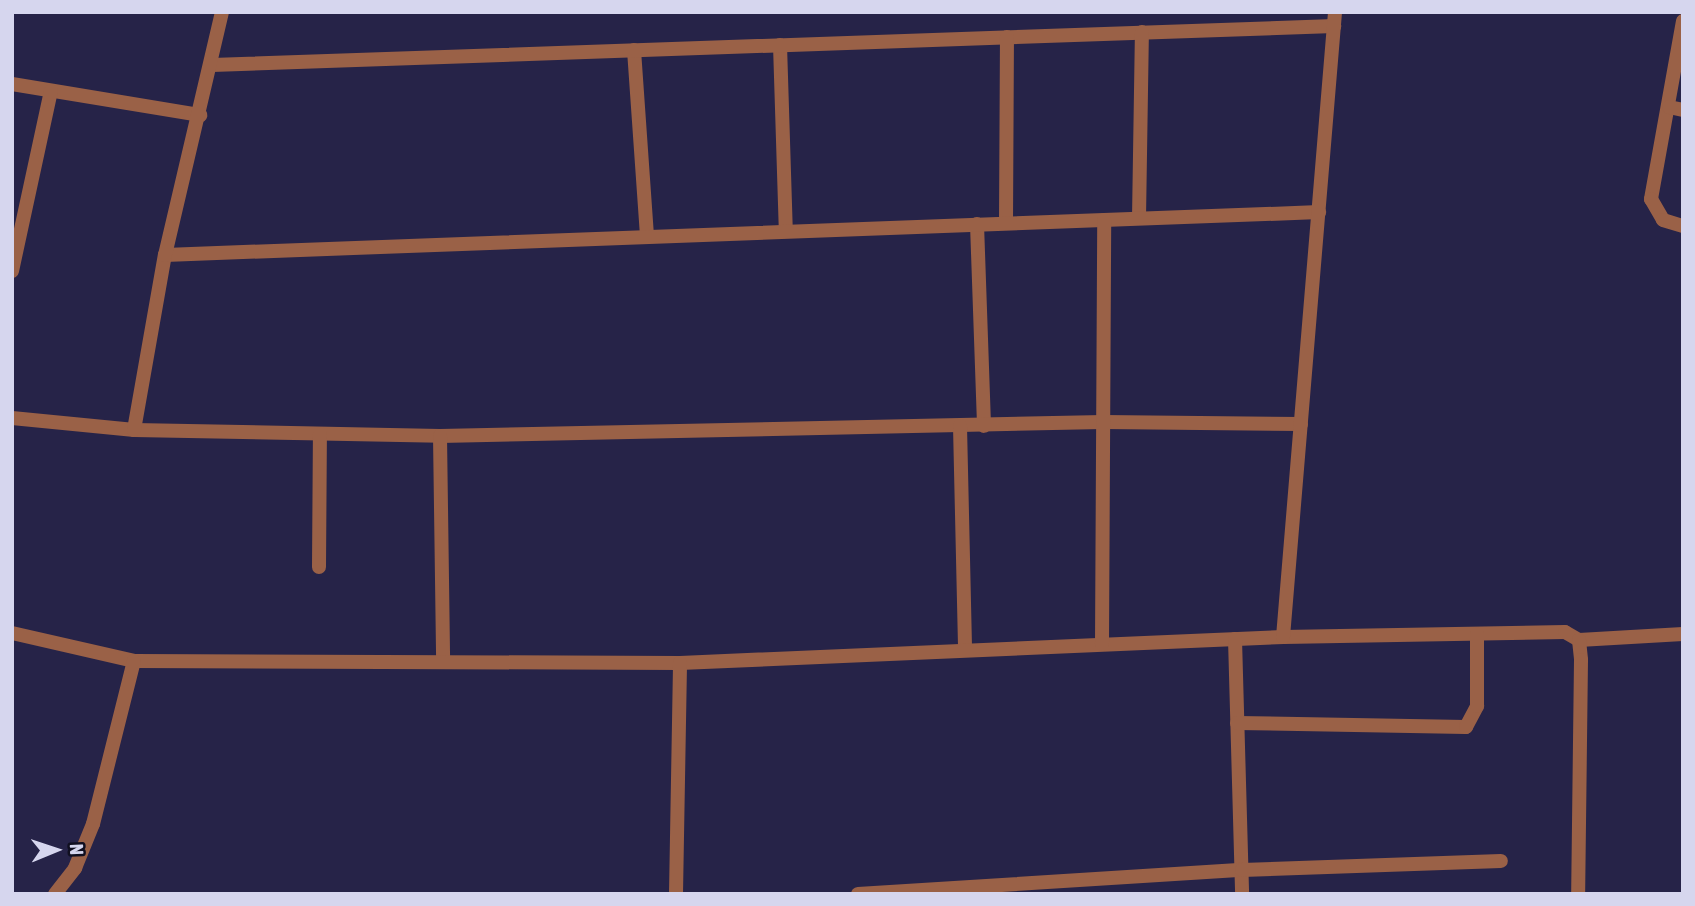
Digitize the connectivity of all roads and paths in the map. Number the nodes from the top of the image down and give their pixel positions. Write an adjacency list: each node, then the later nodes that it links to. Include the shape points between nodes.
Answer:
1 (222, 12): 8 (street)
2 (1335, 19): 4 (street); 13 (street)
3 (1683, 21): 11 (street)
4 (1142, 32): 5 (street); 14 (street)
5 (1007, 37): 6 (street); 16 (street)
6 (780, 45): 7 (street); 19 (street)
7 (634, 50): 8 (street); 20 (street)
8 (212, 65): 12 (street)
9 (12, 84): 10 (street)
10 (51, 91): 12 (street); 22 (street)
11 (1676, 109): 18 (street, via 1652,207 1663,220)
12 (200, 115): 21 (street)
13 (1318, 212): 14 (street); 25 (street)
14 (1139, 218): 15 (street)
15 (1104, 220): 16 (street); 24 (street)
16 (1006, 223): 17 (street)
17 (977, 224): 19 (street); 27 (street)
18 (1683, 226)
19 (786, 231): 20 (street)
20 (647, 236): 21 (street)
21 (166, 255): 28 (street)
22 (12, 271)
23 (12, 418): 28 (street)
24 (1102, 422): 25 (street); 27 (street); 38 (street)
25 (1301, 424): 35 (street)
26 (960, 426): 27 (street); 30 (street); 39 (street)
27 (984, 426)
28 (134, 430): 29 (street)
29 (320, 433): 30 (street); 31 (street)
30 (440, 436): 41 (street)
31 (319, 567)
32 (12, 633): 40 (street)
33 (1477, 634): 35 (street); 37 (street, via 1565,632); 43 (street, via 1477,706 1466,727)
34 (1683, 634): 37 (street)
35 (1283, 637): 36 (street)
36 (1235, 639): 38 (street); 43 (street)
37 (1579, 640): 50 (street)
38 (1102, 644): 39 (street)
39 (965, 649): 42 (street)
40 (134, 661): 41 (street); 46 (street, via 93,824 75,868)
41 (443, 662): 42 (street)
42 (680, 663): 47 (street)
43 (1237, 723): 45 (street)
44 (1501, 861): 45 (street)
45 (1242, 870): 48 (street); 49 (street)
46 (55, 894)
47 (676, 894)
48 (858, 894)
49 (1242, 894)
50 (1578, 894)

